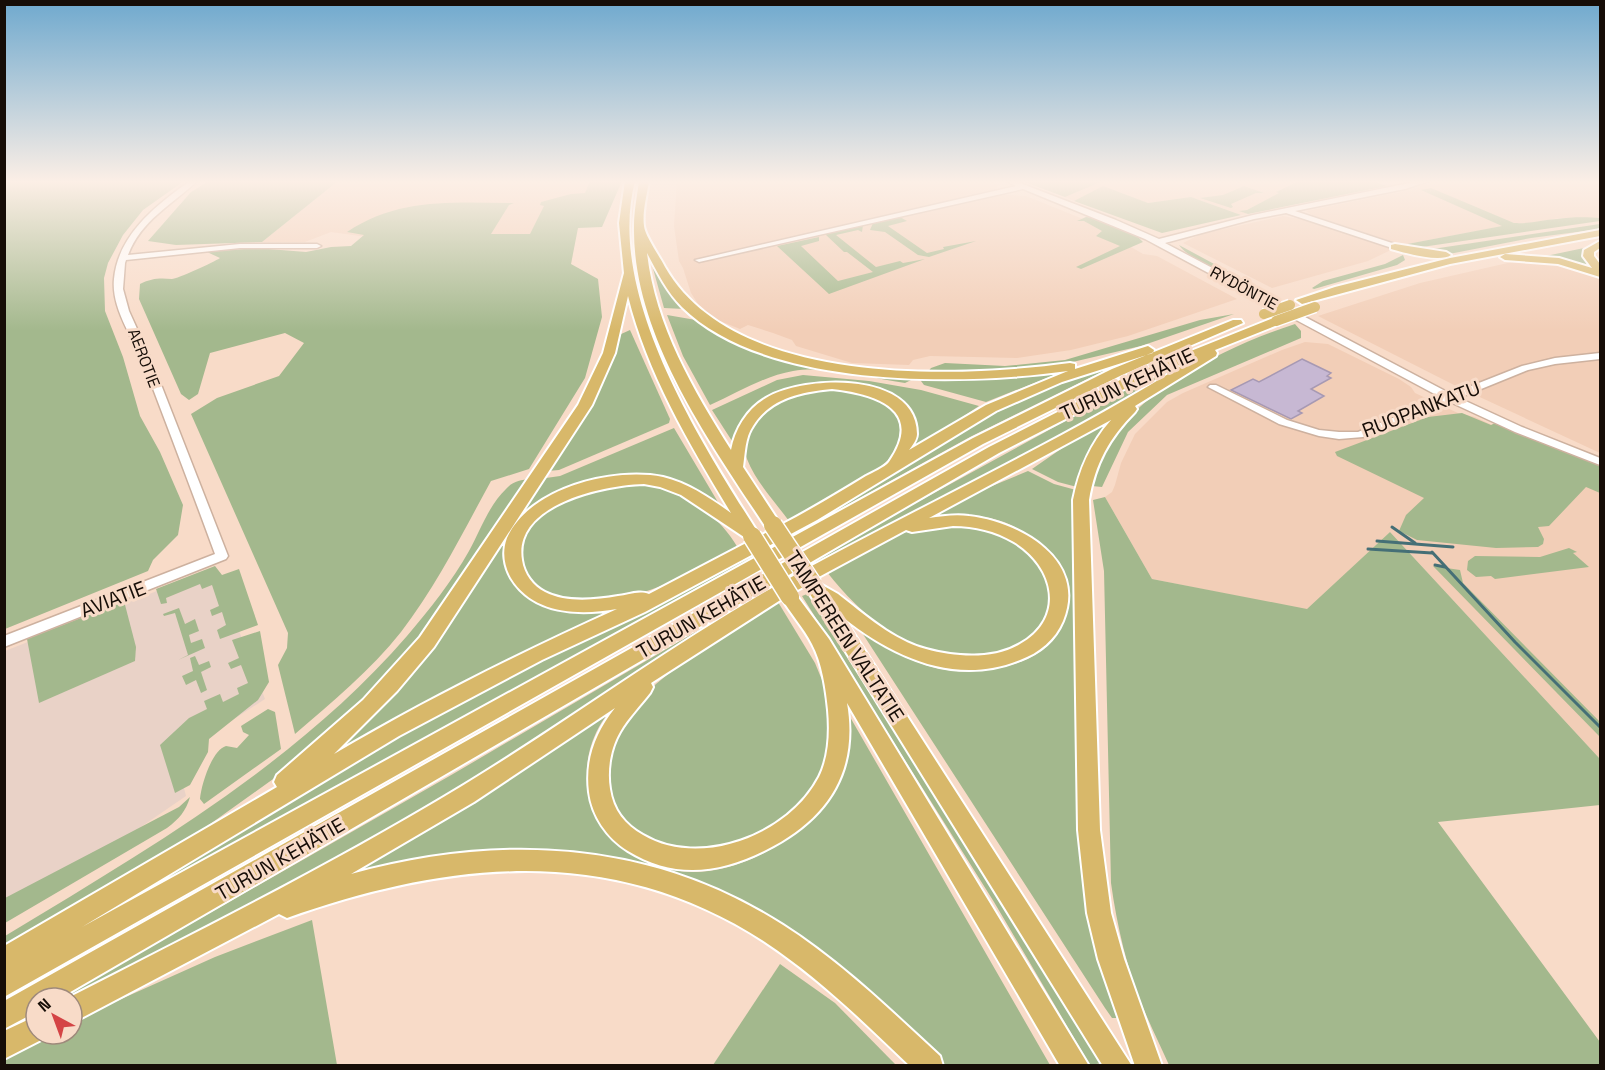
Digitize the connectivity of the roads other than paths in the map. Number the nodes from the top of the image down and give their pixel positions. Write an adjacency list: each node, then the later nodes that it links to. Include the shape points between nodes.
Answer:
1 (137, 231): 16 (street, AEROTIE)
2 (626, 231): 20 (highway, TAMPEREEN VALTATIE)
3 (639, 231): 30 (highway, TAMPEREEN VALTATIE, via 647,288 664,338)
4 (640, 231): 25 (highway, via 670,286 688,307 724,332 788,356 866,370 952,376 1036,372)
5 (828, 231): 17 (street)
6 (1136, 231): 10 (street, RYDÖNTIE)
7 (1202, 231): 10 (street)
8 (1347, 231): 13 (street)
9 (1600, 233): 14 (highway, TURUN KEHÄTIE)
10 (1158, 242): 28 (street, RYDÖNTIE)
11 (1600, 243): 15 (highway, TURUN KEHÄTIE); 19 (highway, via 1587,256)
12 (318, 246): 16 (street, via 240,246)
13 (1395, 247): 14 (highway, via 1438,255); 18 (highway, via 1410,256)
14 (1480, 254): 18 (highway, TURUN KEHÄTIE)
15 (1506, 257): 19 (highway, via 1559,261); 21 (highway, TURUN KEHÄTIE, bridge)
16 (122, 258): 34 (street, AEROTIE, via 118,277 120,300)
17 (699, 260)
18 (1408, 270): 21 (highway, TURUN KEHÄTIE, bridge, via 1302,300)
19 (1600, 272)
20 (628, 275): 33 (highway, TAMPEREEN VALTATIE, via 646,341 670,395); 40 (highway, via 609,352 585,405 424,647 349,728)
21 (1270, 317): 22 (highway, TURUN KEHÄTIE); 23 (highway, TURUN KEHÄTIE)
22 (1209, 334): 25 (highway); 43 (highway, TURUN KEHÄTIE, via 1107,376 947,458)
23 (1239, 334): 27 (highway); 45 (highway, TURUN KEHÄTIE, via 1131,380 994,450)
24 (1600, 356): 28 (street, RUOPANKATU, via 1539,364)
25 (1112, 359): 31 (highway, via 1014,396)
26 (1213, 387): 28 (street, RUOPANKATU, via 1289,425 1340,437 1359,435)
27 (1147, 393): 32 (highway, via 1022,464); 51 (highway, via 1100,441 1087,470 1082,500 1089,830 1099,913)
28 (1456, 396): 29 (street, RYDÖNTIE)
29 (1600, 462)
30 (735, 468): 31 (highway, via 742,433 761,408 795,390 833,384 875,392 904,413 910,426 909,440); 35 (highway, TAMPEREEN VALTATIE, bridge)
31 (889, 468): 36 (highway, via 811,516)
32 (891, 531): 35 (highway, via 942,521 965,521 1019,537 1044,558 1058,584 1058,605 1051,627 1032,645 1008,658 952,663 920,655 894,642); 39 (highway, via 766,599)
33 (752, 536): 36 (highway, via 680,489 661,482 634,480 600,483 559,497 536,512 516,537 513,556 518,575 524,585 541,597 565,604 602,605); 38 (highway, TAMPEREEN VALTATIE, bridge)
34 (222, 556): 37 (street, AVIATIE)
35 (813, 585): 50 (highway, TAMPEREEN VALTATIE)
36 (669, 591): 40 (highway, via 471,687)
37 (4, 642)
38 (822, 644): 39 (highway, via 838,700 839,720 836,756 827,784 802,818 768,841 714,860 675,861 634,844 612,822 597,788 599,753 609,728); 49 (highway, TAMPEREEN VALTATIE)
39 (669, 661): 41 (highway, via 465,795)
40 (238, 820): 42 (highway)
41 (236, 924): 44 (highway); 48 (highway, via 330,891 455,862 560,861 614,870 671,885 726,907 773,933 825,971)
42 (4, 960)
43 (4, 984)
44 (84, 1005)
45 (4, 1016)
46 (24, 1035): 47 (highway)
47 (4, 1046)
48 (930, 1065)
49 (1076, 1065)
50 (1119, 1065)
51 (1149, 1065)

